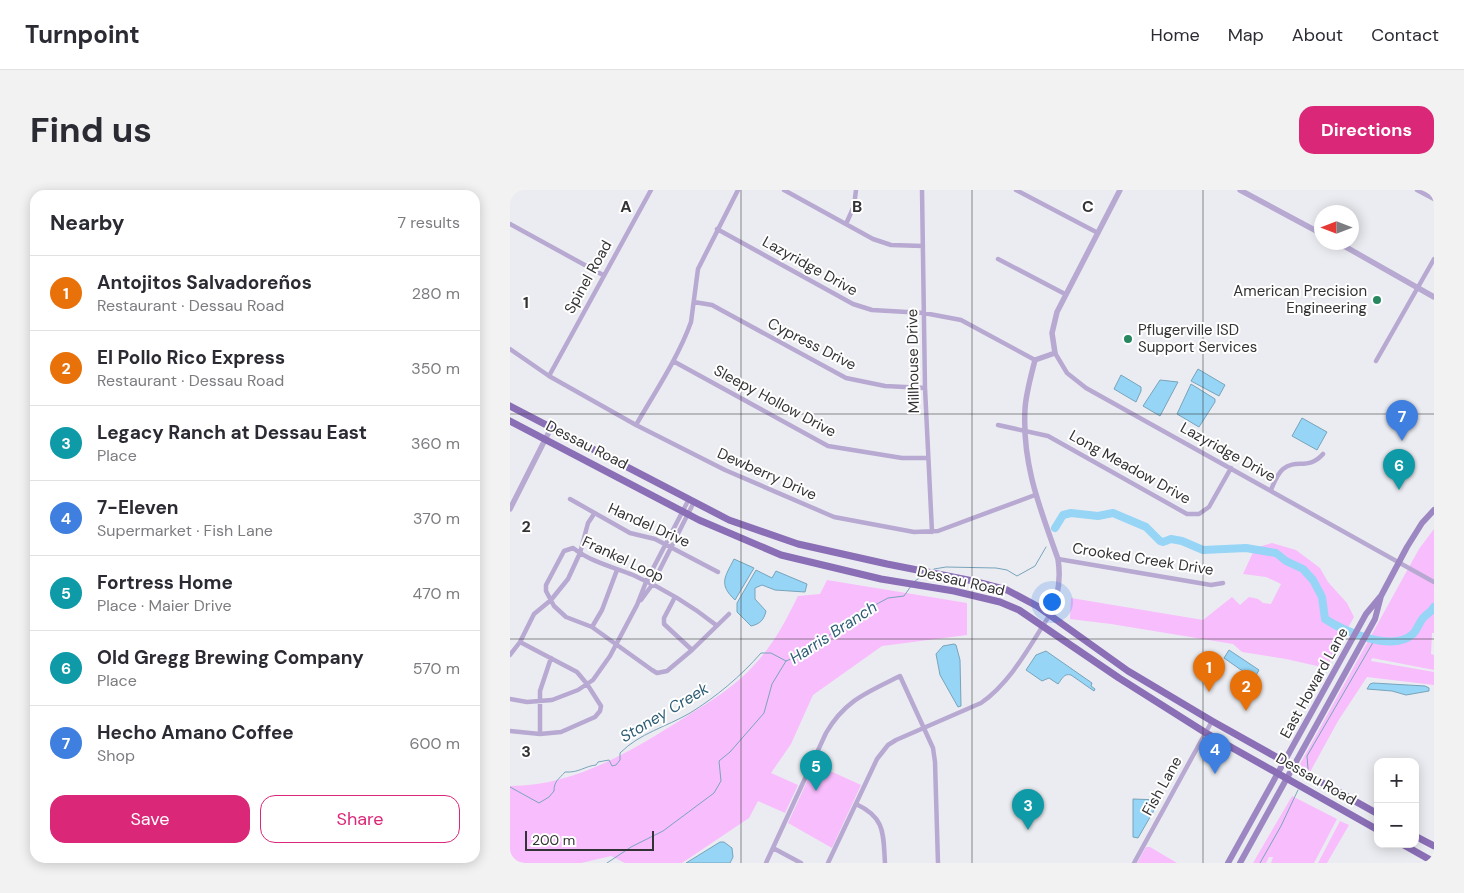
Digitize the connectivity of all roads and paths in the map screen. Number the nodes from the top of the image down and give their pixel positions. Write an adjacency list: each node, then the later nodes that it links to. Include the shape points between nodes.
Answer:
1 (651, 190): 20 (street, Spinel Road)
2 (738, 190): 13 (street)
3 (784, 190): 12 (street)
4 (856, 190): 12 (street, via 854,206)
5 (922, 190): 16 (street, Millhouse Drive)
6 (1016, 190): 15 (street)
7 (1120, 190): 15 (street)
8 (1240, 190): 14 (street)
9 (1417, 190): 10 (street)
10 (1434, 199)
11 (510, 224): 20 (street)
12 (846, 224): 16 (street, via 884,244)
13 (717, 229): 24 (street, via 698,268); 25 (street, Lazyridge Drive, via 852,304 872,310)
14 (1314, 230)
15 (1098, 234): 22 (street)
16 (923, 246): 25 (street, Millhouse Drive)
17 (1351, 250): 21 (street)
18 (998, 259): 22 (street)
19 (1434, 259): 21 (street)
20 (603, 276): 31 (street, Spinel Road)
21 (1418, 288): 23 (street); 30 (street)
22 (1065, 294): 27 (street, via 1052,333)
23 (1434, 296)
24 (694, 302): 29 (street, via 689,328); 32 (street, Cypress Drive, via 712,305 846,378 885,386)
25 (924, 314): 28 (street, Lazyridge Drive, via 961,320); 32 (street, Millhouse Drive)
26 (510, 349): 31 (street, Dewberry Drive)
27 (1055, 353): 28 (street); 42 (street, Lazyridge Drive, via 1067,373 1086,388)
28 (1035, 360): 38 (street, via 1025,409)
29 (672, 361): 35 (street); 41 (street, Sleepy Hollow Drive, via 828,446 902,458)
30 (1376, 361)
31 (549, 376): 35 (street, Dewberry Drive)
32 (925, 388): 41 (street, Millhouse Drive)
33 (510, 406): 37 (main road, Dessau Road)
34 (510, 421): 39 (main road, Dessau Road)
35 (636, 425): 51 (street, Dewberry Drive, via 725,470 834,517 893,529)
36 (998, 425): 38 (street, Long Meadow Drive)
37 (551, 428): 39 (street); 46 (main road, Dessau Road)
38 (1026, 431): 42 (street, Long Meadow Drive, via 1048,436 1187,514 1199,514 1209,507); 44 (street, via 1027,458)
39 (545, 440): 47 (street); 49 (main road, Dessau Road)
40 (1323, 454): 43 (street, via 1311,464 1294,464 1282,470)
41 (928, 458): 51 (street, Millhouse Drive)
42 (1231, 468): 43 (street, Lazyridge Drive)
43 (1271, 490): 56 (street, Lazyridge Drive)
44 (1035, 495): 51 (street, Dewberry Drive); 55 (street)
45 (570, 499): 50 (street, Handel Drive)
46 (692, 501): 49 (street); 68 (main road, Dessau Road, via 730,520 798,544 1007,590)
47 (510, 508)
48 (1434, 510): 56 (main road, East Howard Lane)
49 (686, 512): 52 (street); 53 (street); 70 (main road, Dessau Road, via 782,554 881,579 1000,602)
50 (594, 514): 52 (street, Handel Drive, via 635,535 656,539); 54 (street, via 588,523)
51 (932, 532)
52 (666, 545): 53 (street, Handel Drive); 59 (street)
53 (671, 548): 58 (street, Handel Drive); 62 (street)
54 (580, 553): 57 (street, Frankel Loop); 65 (street, via 568,579); 65 (street, Frankel Loop, via 573,548 564,551 546,585)
55 (1058, 559): 61 (street, Crooked Creek Drive, via 1211,585); 68 (street, via 1057,595)
56 (1399, 562): 60 (street, Lazyridge Drive); 63 (main road, East Howard Lane)
57 (617, 570): 59 (street, Frankel Loop); 71 (street)
58 (718, 572)
59 (646, 582): 62 (street, Frankel Loop); 66 (street)
60 (1434, 582)
61 (1223, 584)
62 (652, 585): 64 (street, Frankel Loop); 66 (street)
63 (1381, 596): 85 (main road, East Howard Lane, via 1366,614); 86 (main road, East Howard Lane, via 1375,619)
64 (675, 597): 69 (street, Frankel Loop); 74 (street, via 664,624)
65 (551, 600): 71 (street, via 558,612); 72 (street, via 534,614)
66 (637, 605): 73 (street)
67 (729, 614): 69 (street)
68 (1049, 616): 70 (street); 80 (main road, Dessau Road, via 1128,671)
69 (716, 625): 74 (street)
70 (1042, 626): 81 (street, via 1005,683 993,695); 83 (main road, Dessau Road)
71 (592, 627): 73 (street)
72 (520, 642): 75 (street); 76 (street)
73 (616, 645): 74 (street, via 657,672 667,671); 77 (street)
74 (692, 650)
75 (510, 655)
76 (551, 658): 77 (street, via 574,670); 79 (street, via 542,680)
77 (587, 684): 79 (street, via 563,697); 84 (street, via 601,706 598,715 561,732)
78 (510, 699): 79 (street)
79 (539, 702): 84 (street)
80 (1212, 721): 83 (street, Fish Lane); 85 (main road, Dessau Road)
81 (924, 728): 89 (street, via 896,740 883,751); 94 (street, via 900,676 850,702 826,733); 101 (street, via 935,762)
82 (510, 731): 84 (street)
83 (1206, 733): 87 (main road, Dessau Road); 102 (street, Fish Lane)
84 (540, 734)
85 (1284, 762): 86 (main road, Dessau Road); 87 (main road, East Howard Lane)
86 (1292, 767): 88 (main road, East Howard Lane); 90 (main road, Dessau Road)
87 (1278, 773): 88 (main road, Dessau Road); 103 (main road, East Howard Lane)
88 (1286, 778): 91 (main road, Dessau Road); 104 (main road, East Howard Lane)
89 (856, 804): 99 (street); 100 (street, via 878,820 883,832)
90 (1374, 812)
91 (1374, 828)
92 (1419, 838): 93 (main road)
93 (1434, 846)
94 (773, 848): 97 (street); 98 (street)
95 (1409, 848): 96 (main road)
96 (1434, 862)
97 (766, 863)
98 (801, 863)
99 (828, 863)
100 (885, 863)
101 (938, 863)
102 (1134, 863)
103 (1228, 863)
104 (1240, 863)

